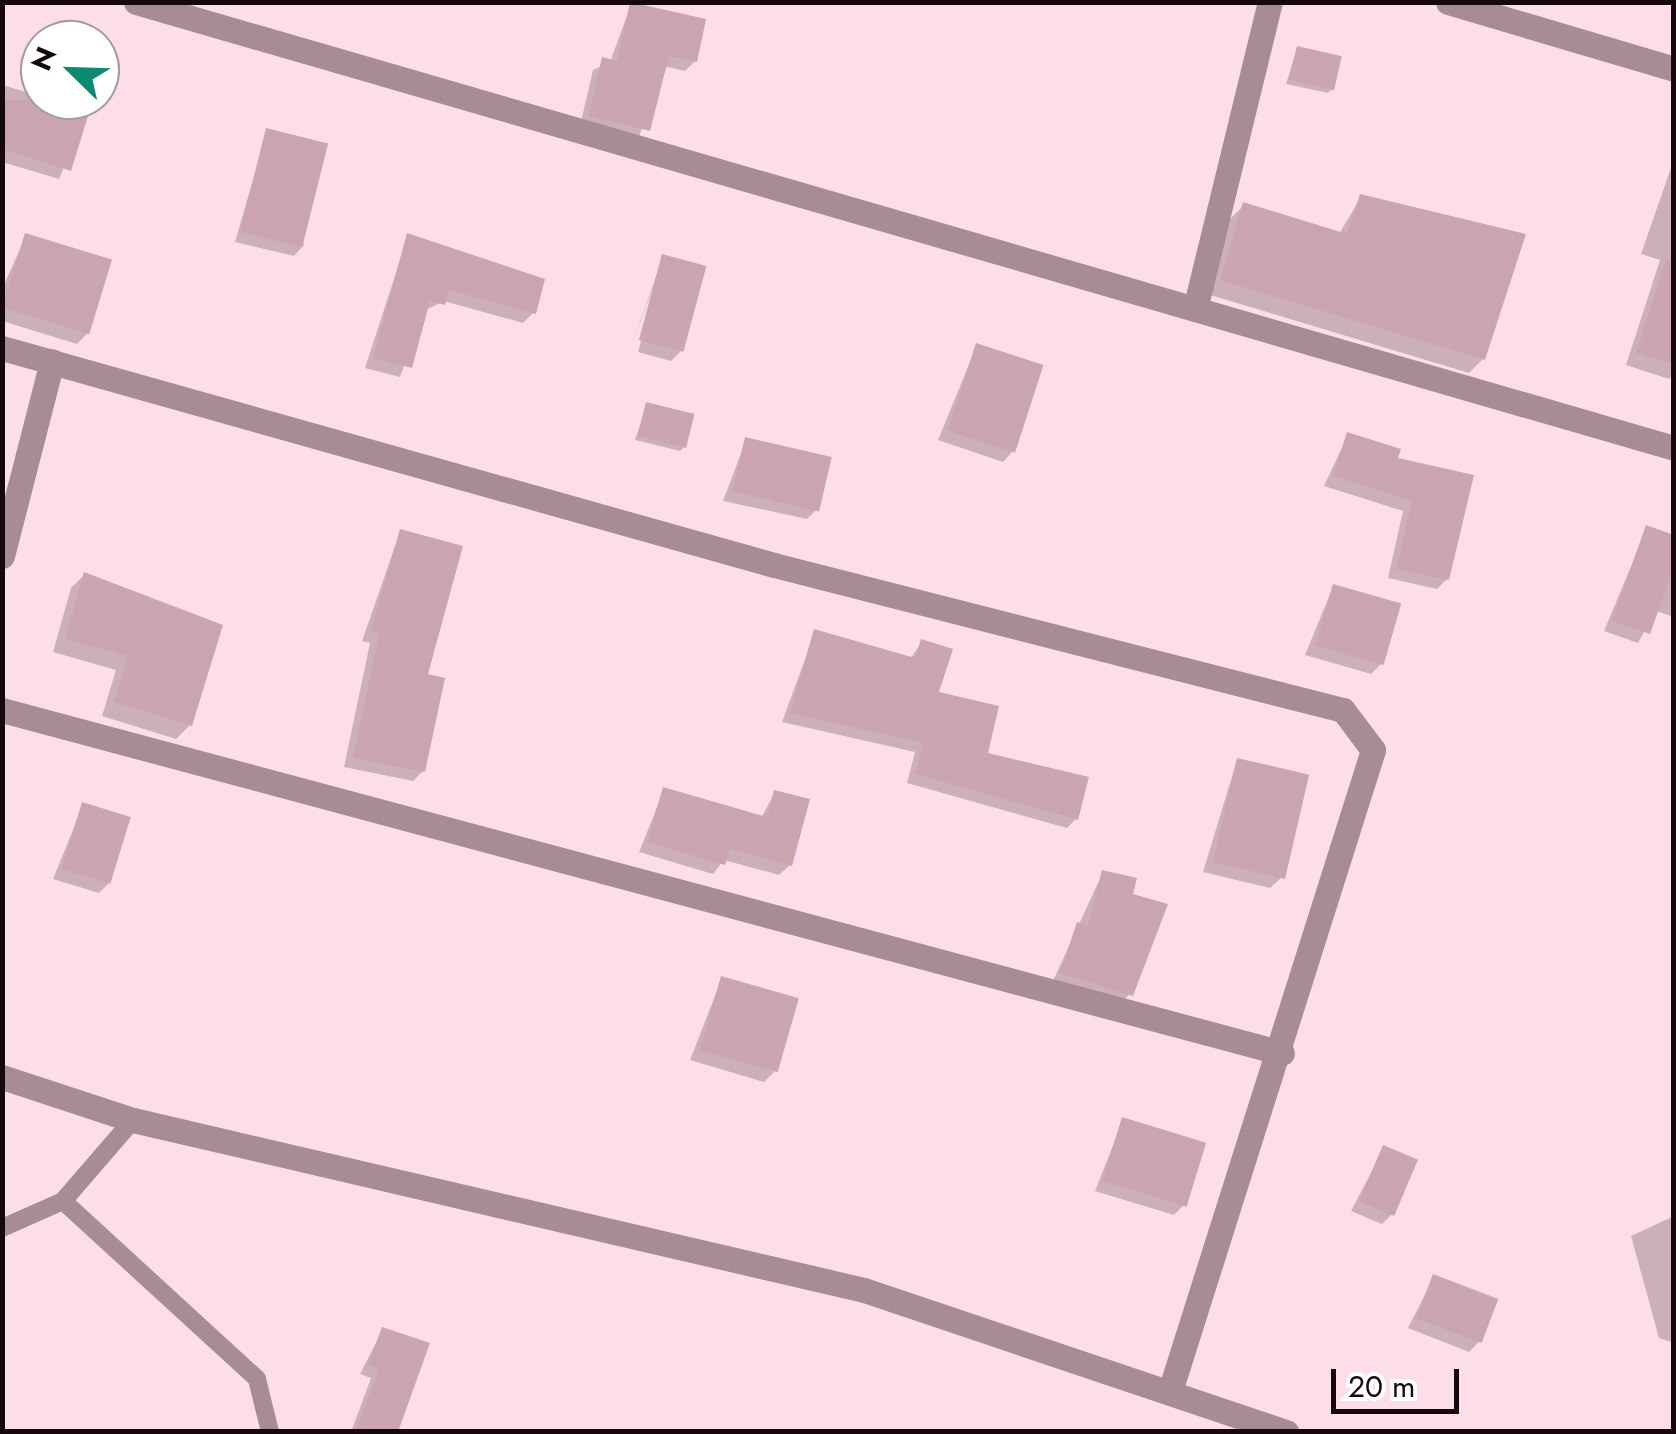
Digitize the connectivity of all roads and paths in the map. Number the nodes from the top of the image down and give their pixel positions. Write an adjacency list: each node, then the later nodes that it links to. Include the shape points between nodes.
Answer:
1 (136, 2): 4 (street)
2 (1270, 2): 6 (street)
3 (1448, 2): 5 (street)
4 (196, 11): 6 (street)
5 (1674, 69)
6 (1195, 309): 9 (street)
7 (2, 348): 8 (street)
8 (52, 361): 10 (street); 12 (street, via 774,565 1343,710 1372,750)
9 (1674, 448)
10 (2, 556)
11 (2, 710): 12 (street)
12 (1282, 1053): 17 (street)
13 (2, 1076): 14 (street)
14 (132, 1120): 15 (lane); 17 (street, via 864,1290)
15 (63, 1201): 16 (lane); 18 (lane, via 257,1379)
16 (2, 1228)
17 (1170, 1391): 19 (street)
18 (270, 1432)
19 (1288, 1432)

